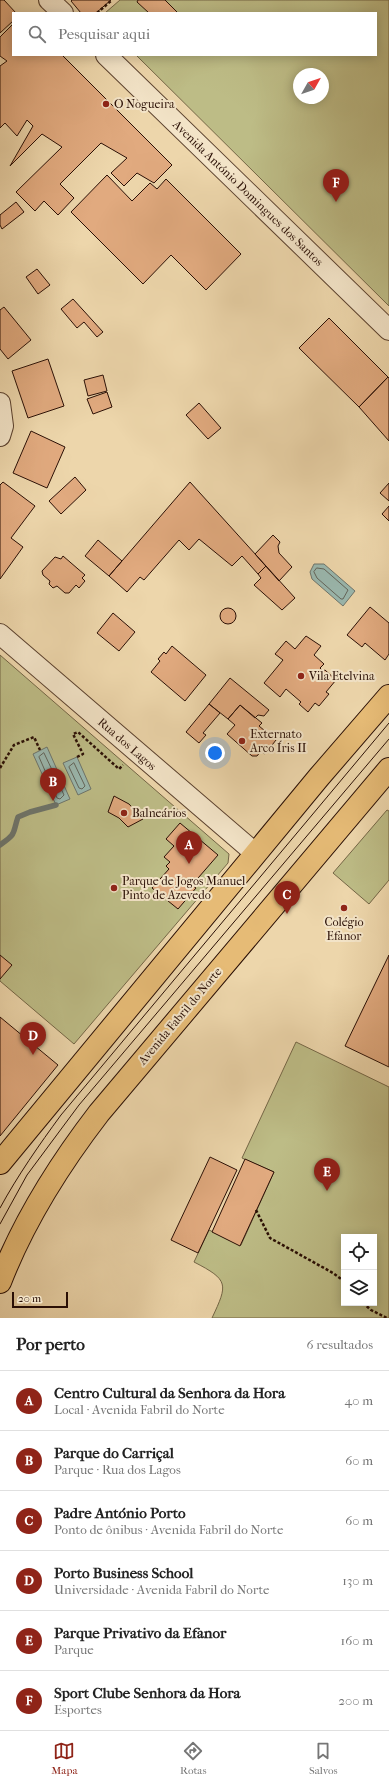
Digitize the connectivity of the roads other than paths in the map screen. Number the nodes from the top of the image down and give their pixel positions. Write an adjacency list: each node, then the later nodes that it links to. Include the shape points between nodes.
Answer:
1 (49, 0): 2 (street)
2 (62, 12)
3 (107, 56): 4 (street, Avenida António Domingues dos Santos)
4 (389, 330)
5 (0, 403): 6 (street, via 3,426)
6 (0, 436)
7 (0, 634): 10 (street, Rua dos Lagos)
8 (389, 696): 10 (main road)
9 (389, 769): 12 (main road, Avenida Fabril do Norte, via 90,1125 64,1162 20,1235)
10 (256, 854): 11 (main road)
11 (0, 1163)
12 (0, 1282)

